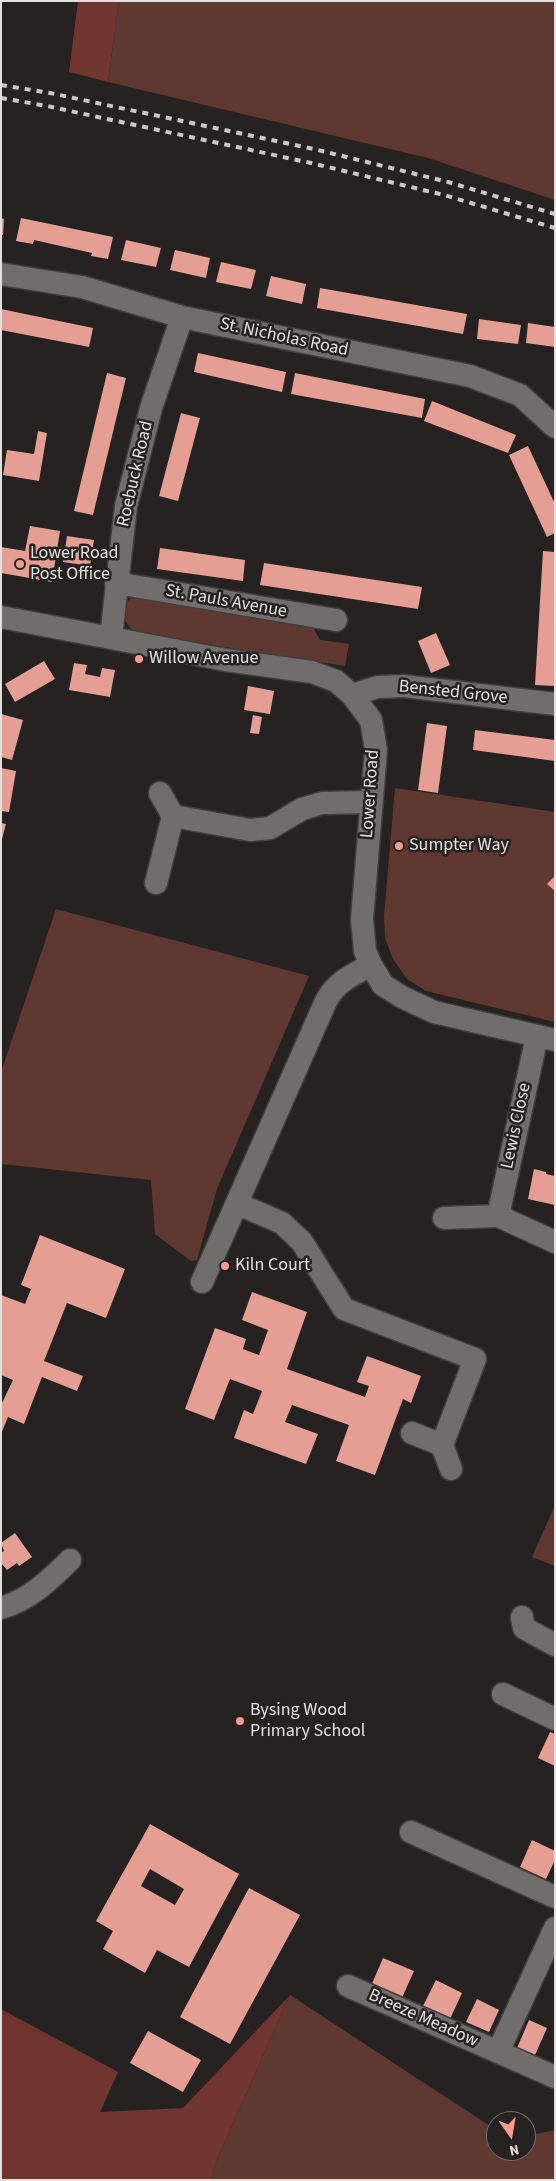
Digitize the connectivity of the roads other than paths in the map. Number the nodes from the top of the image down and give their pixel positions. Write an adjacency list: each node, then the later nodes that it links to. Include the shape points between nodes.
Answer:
1 (1, 274): 2 (street, St. Nicholas Road, via 82,287)
2 (182, 317): 3 (street, St. Nicholas Road, via 470,376 520,395); 4 (street, Roebuck Road, via 151,408 126,506)
3 (555, 427)
4 (116, 583): 6 (street, St. Pauls Avenue); 7 (street, Roebuck Road)
5 (1, 617): 7 (street, Lower Road)
6 (336, 620)
7 (111, 637): 8 (street, Lower Road, via 226,660 312,672 336,681)
8 (352, 695): 9 (street, Bensted Grove, via 378,687 404,686); 11 (street, Lower Road, via 370,720 376,750)
9 (555, 704)
10 (160, 793): 12 (street)
11 (370, 802): 12 (street, via 322,803 302,809 270,828 250,830); 14 (street, Lower Road, via 362,919 365,951)
12 (173, 816): 13 (street)
13 (156, 883)
14 (371, 965): 15 (street, Lower Road, via 383,985 434,1012); 16 (street, via 332,989)
15 (546, 1038): 17 (street, Lewis Close)
16 (238, 1204): 20 (street); 22 (street, via 282,1223 302,1242 344,1309 475,1359)
17 (498, 1216): 18 (street); 19 (street)
18 (444, 1218)
19 (555, 1242)
20 (202, 1282)
21 (412, 1433): 22 (street)
22 (442, 1445): 23 (street)
23 (451, 1470)
24 (70, 1560): 25 (street, via 48,1582 17,1604)
25 (1, 1608)
26 (522, 1617): 27 (street, via 524,1628)
27 (555, 1645)
28 (503, 1694): 29 (street)
29 (555, 1719)
30 (411, 1832): 31 (street)
31 (555, 1897)
32 (555, 1928): 34 (street, Breeze Meadow)
33 (348, 1986): 34 (street, Breeze Meadow)
34 (498, 2052): 35 (street, Breeze Meadow)
35 (555, 2077)

